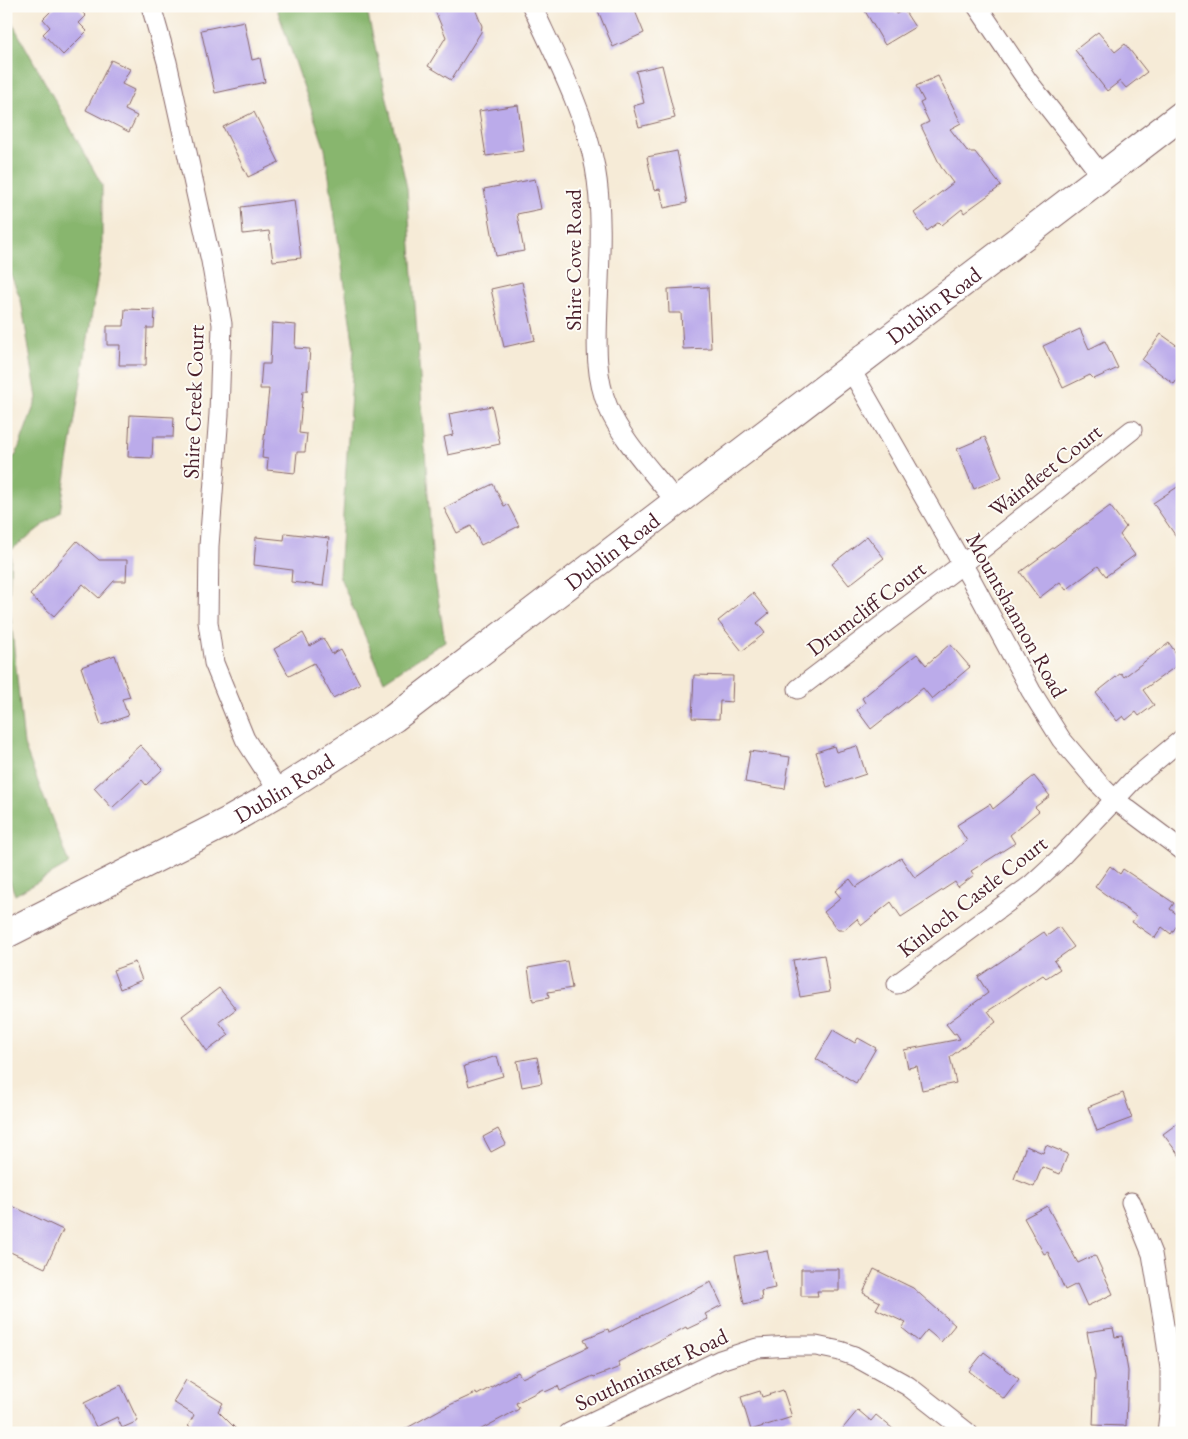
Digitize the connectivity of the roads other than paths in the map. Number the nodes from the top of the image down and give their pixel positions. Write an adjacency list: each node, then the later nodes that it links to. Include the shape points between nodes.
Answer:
1 (150, 6): 12 (street, Shire Creek Court, via 167,62 222,324 209,556 208,622 214,663 245,739)
2 (532, 6): 8 (street, Shire Cove Road, via 588,137 596,169 600,261 596,355 600,384 608,409 626,438)
3 (977, 6): 5 (street, via 1028,80)
4 (1182, 115): 5 (main road, Dublin Road)
5 (1102, 176): 6 (main road, Dublin Road)
6 (851, 370): 8 (main road, Dublin Road); 9 (street, Mountshannon Road)
7 (1132, 430): 9 (street, Wainfleet Court)
8 (676, 502): 12 (main road, Dublin Road, via 394,718)
9 (962, 564): 10 (street, Drumcliff Court); 13 (street, Mountshannon Road, via 1061,739)
10 (798, 690)
11 (1182, 739): 13 (street, Kinloch Castle Court)
12 (279, 792): 15 (main road, Dublin Road, via 229,821)
13 (1114, 798): 14 (street, Mountshannon Road); 16 (street, Kinloch Castle Court, via 1031,885)
14 (1182, 850)
15 (6, 934)
16 (897, 984)
17 (1130, 1202): 20 (street, via 1152,1254 1165,1331 1170,1369)
18 (960, 1430): 19 (street, Southminster Road, via 908,1386 854,1356 816,1346 791,1346 757,1348 720,1360)
19 (569, 1433)
20 (1168, 1433)

